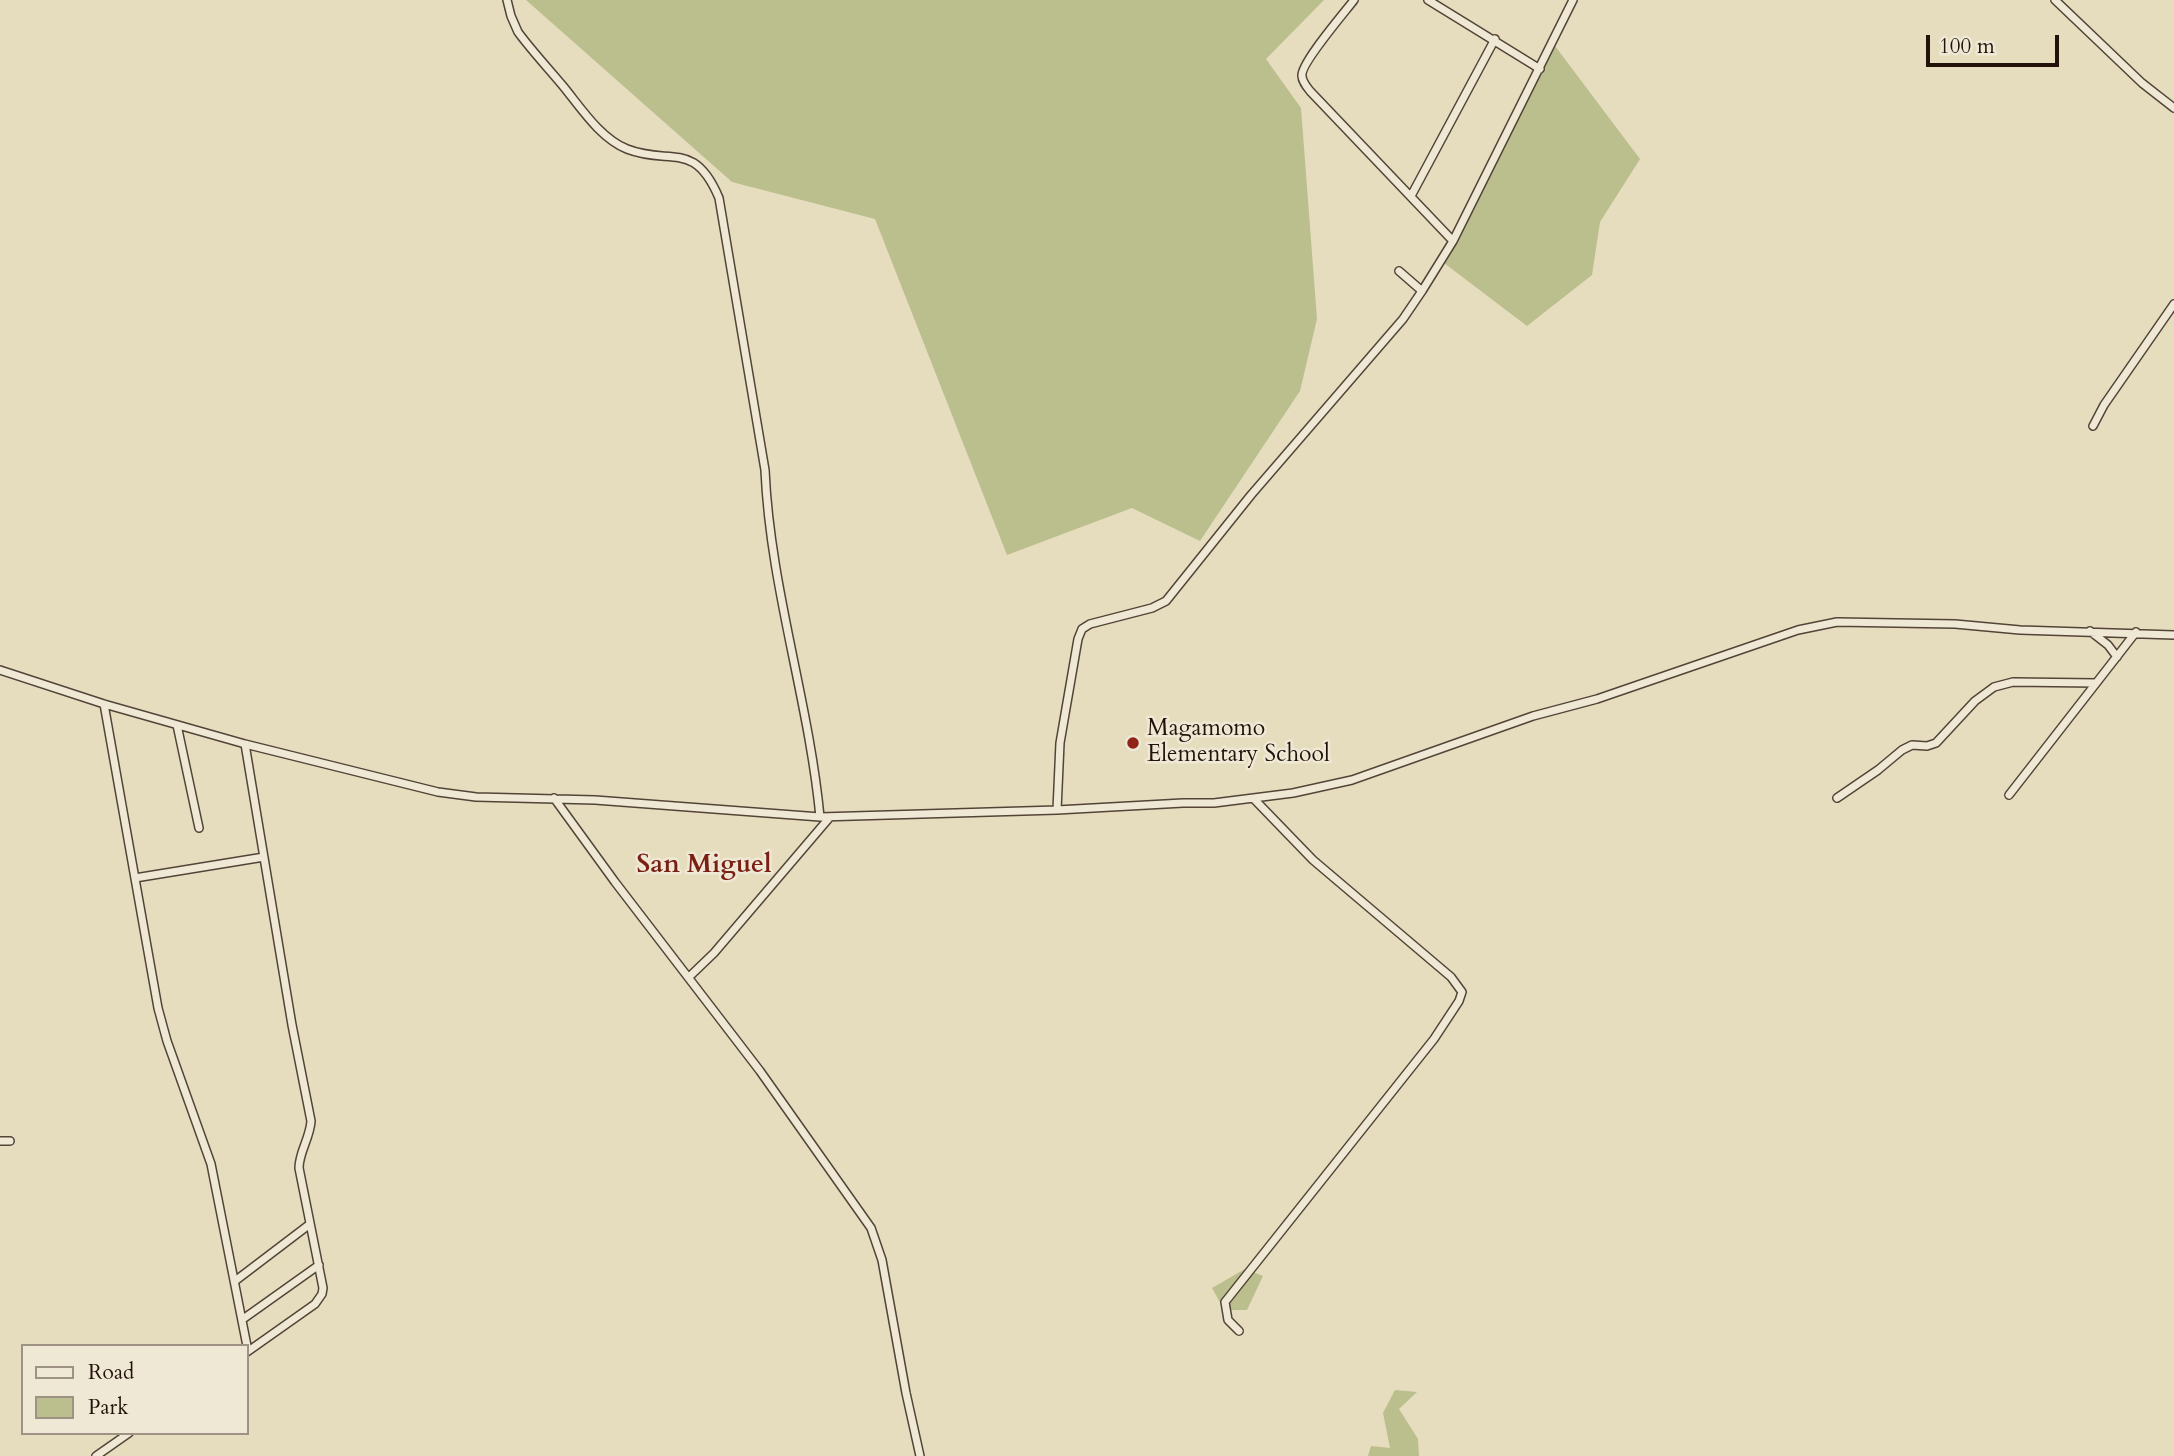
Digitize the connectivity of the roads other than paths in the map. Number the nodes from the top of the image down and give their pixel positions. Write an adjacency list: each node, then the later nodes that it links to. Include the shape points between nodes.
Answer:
1 (507, 0): 29 (street, via 518,32 593,123 614,142 640,153 680,156 694,163 719,198 781,592 816,767)
2 (1354, 0): 9 (street, via 1309,59 1302,76)
3 (1428, 0): 6 (street)
4 (1573, 0): 7 (street)
5 (2055, 0): 8 (street)
6 (1495, 39): 7 (street); 9 (street)
7 (1540, 69): 10 (street)
8 (2174, 108)
9 (1411, 196): 10 (street)
10 (1453, 241): 12 (street)
11 (1399, 271): 12 (street)
12 (1422, 291): 28 (street, via 1166,601 1083,629 1060,743)
13 (2174, 304): 14 (street)
14 (2094, 426)
15 (2090, 631): 16 (street); 18 (street); 27 (street, via 1837,622 1798,630 1597,699 1533,716 1352,780)
16 (2136, 632): 17 (street); 18 (street)
17 (2174, 635)
18 (2117, 657): 20 (street)
19 (0, 670): 21 (street)
20 (2096, 683): 24 (street); 26 (street, via 2013,682 1994,687 1936,743 1902,750)
21 (104, 704): 22 (street); 33 (street)
22 (177, 725): 23 (street); 31 (street)
23 (245, 744): 25 (street, via 438,792); 32 (street)
24 (2009, 795)
25 (554, 798): 29 (street); 34 (street)
26 (1837, 798)
27 (1254, 799): 28 (street); 41 (street, via 1313,860 1451,977 1462,992 1434,1039 1226,1302 1228,1320)
28 (1057, 810): 30 (street)
29 (820, 817): 30 (street)
30 (830, 817): 34 (street)
31 (199, 828)
32 (264, 857): 33 (street); 37 (street, via 312,1121 299,1162)
33 (135, 878): 39 (street, via 158,1008 211,1164)
34 (689, 976): 45 (street, via 871,1228 882,1260)
35 (0, 1141): 36 (street)
36 (10, 1141)
37 (310, 1224): 38 (street); 39 (street)
38 (319, 1265): 40 (street); 43 (street, via 323,1287 315,1304)
39 (235, 1281): 40 (street)
40 (243, 1319): 42 (street)
41 (1239, 1331)
42 (246, 1344)
43 (248, 1350)
44 (126, 1435): 46 (street)
45 (918, 1454)
46 (96, 1456)

